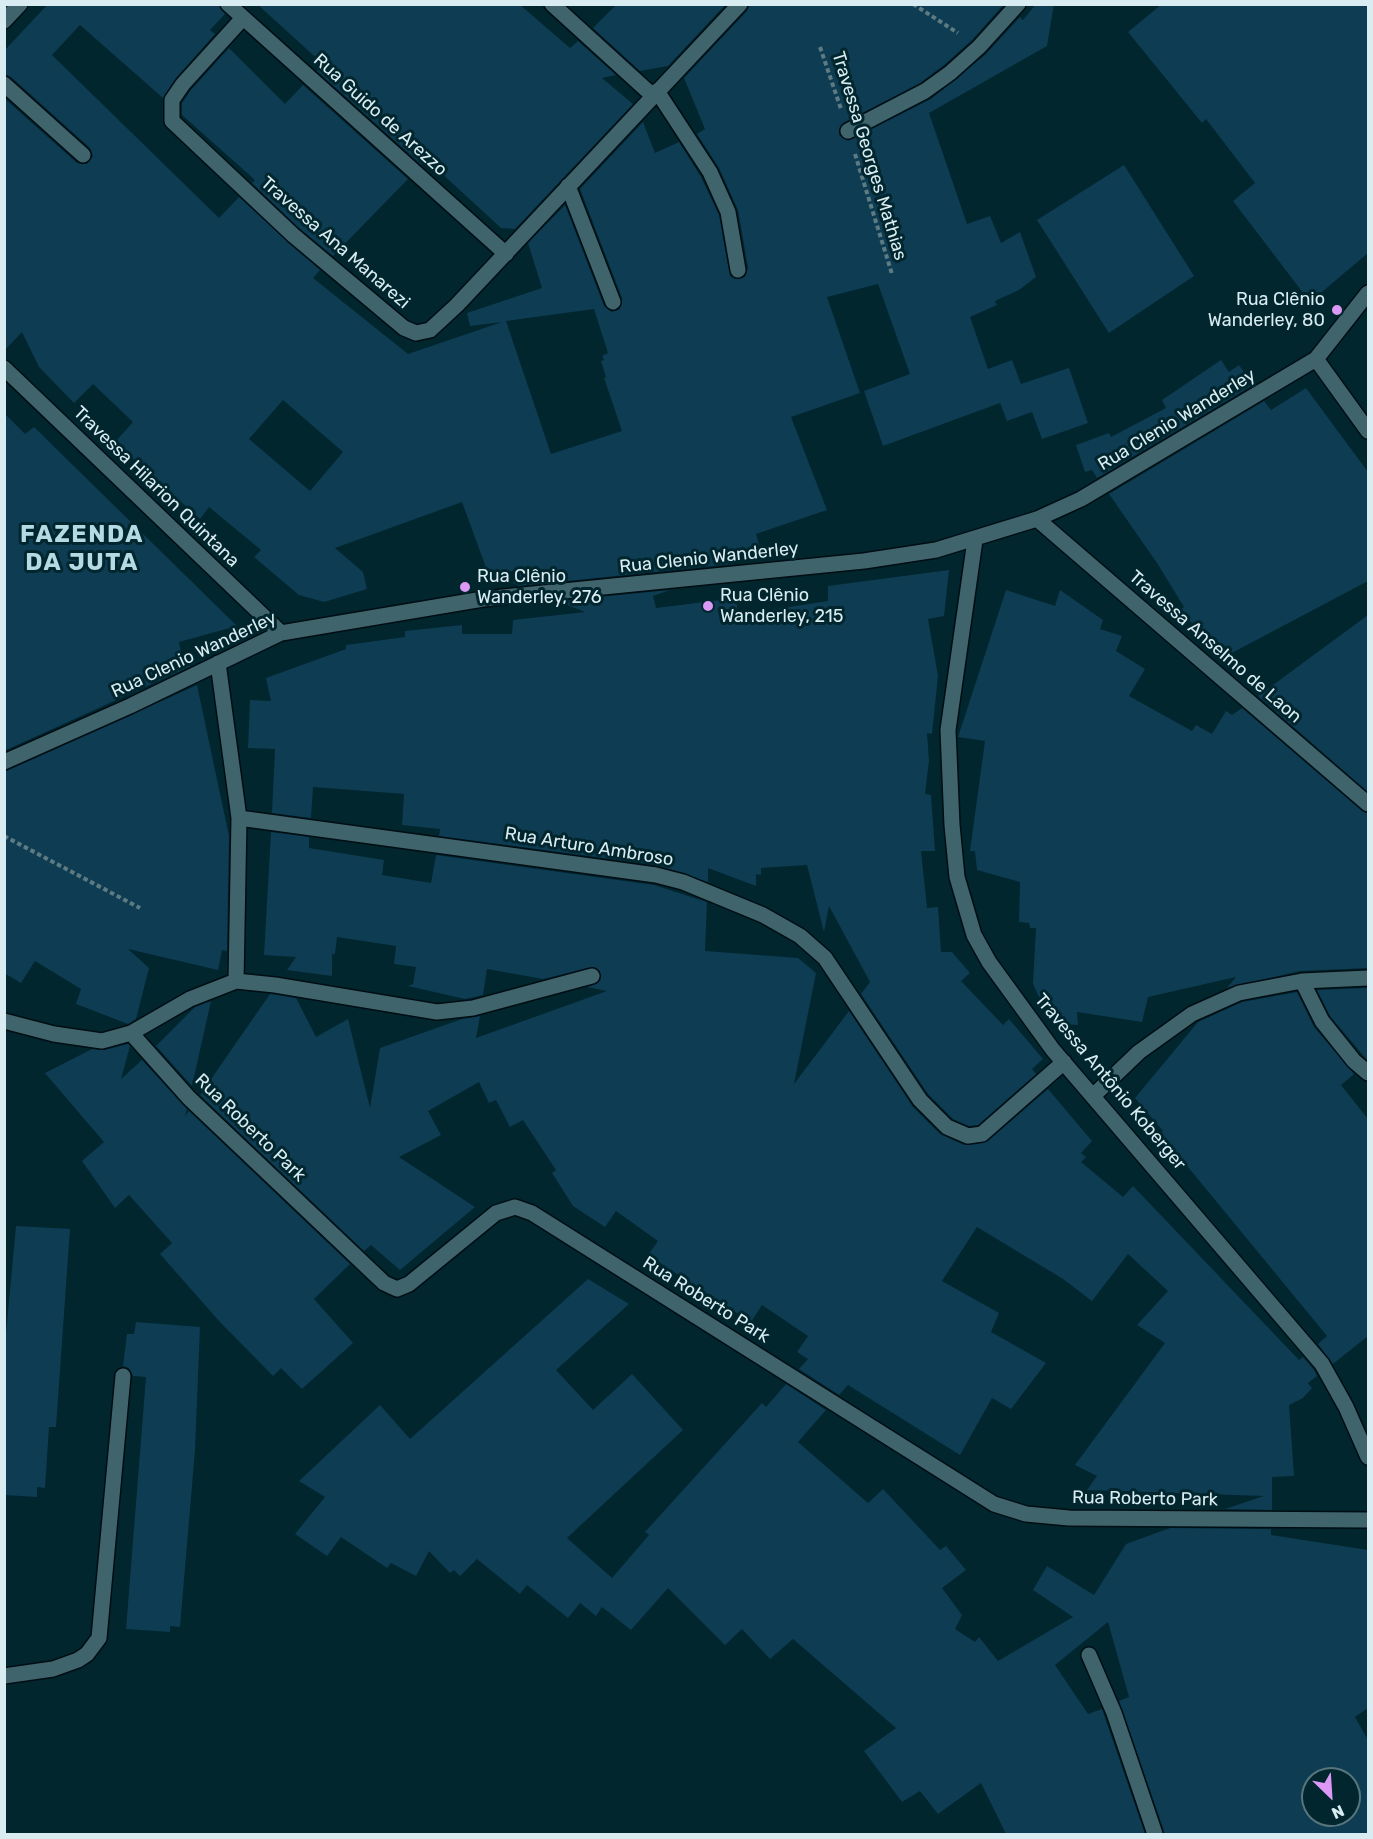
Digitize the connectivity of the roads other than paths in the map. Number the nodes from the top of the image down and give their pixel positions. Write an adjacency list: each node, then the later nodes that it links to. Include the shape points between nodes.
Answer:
1 (20, 4): 7 (street)
2 (228, 4): 6 (street, Rua Guido de Arezzo)
3 (552, 4): 9 (street)
4 (740, 4): 9 (street, Travessa Ana Manarezi)
5 (1018, 4): 10 (street, via 979,47 925,91)
6 (243, 18): 13 (street, Rua Guido de Arezzo); 13 (street, Travessa Ana Manarezi, via 183,84 172,100 172,121 293,235 404,328 416,333 430,330)
7 (4, 21)
8 (4, 84): 11 (street)
9 (654, 93): 12 (street, Travessa Ana Manarezi); 14 (street, via 676,117 715,182 728,212)
10 (848, 131)
11 (83, 155)
12 (568, 186): 13 (street, Travessa Ana Manarezi); 16 (street)
13 (506, 254)
14 (738, 270)
15 (1368, 293): 17 (street, Rua Clenio Wanderley)
16 (613, 302)
17 (1316, 359): 19 (street); 20 (street, Rua Clenio Wanderley, via 1081,499)
18 (4, 368): 22 (street, Travessa Hilarion Quintana)
19 (1368, 431)
20 (1037, 519): 21 (street, Rua Clenio Wanderley); 25 (street, Travessa Anselmo de Laon)
21 (975, 540): 22 (street, Rua Clenio Wanderley, via 864,561 483,599); 33 (street, Travessa Antônio Koberger, via 948,730 957,877 974,934 984,953)
22 (281, 633): 23 (street, Rua Clenio Wanderley)
23 (218, 663): 24 (street, Rua Clenio Wanderley); 26 (street)
24 (4, 762)
25 (1368, 804)
26 (239, 818): 29 (street); 33 (street, Rua Arturo Ambroso, via 656,875 763,915 800,936 825,958 920,1100 947,1127 968,1136 982,1134)
27 (592, 976): 29 (street, via 473,1008 437,1012)
28 (1368, 978): 30 (street)
29 (236, 981): 32 (street, via 190,999)
30 (1302, 981): 34 (street, via 1327,1028); 35 (street, via 1239,993 1192,1014 1139,1052)
31 (4, 1021): 32 (street, via 102,1041)
32 (131, 1033): 38 (street, Rua Roberto Park, via 189,1098 384,1283 397,1289 409,1284 496,1213 515,1207 532,1213 994,1504 1026,1514 1069,1518)
33 (1064, 1062): 35 (street, Travessa Antônio Koberger)
34 (1368, 1073)
35 (1093, 1096): 37 (street, Travessa Antônio Koberger, via 1322,1364)
36 (123, 1376): 40 (street, via 102,1628 87,1654 53,1669)
37 (1368, 1457)
38 (1368, 1520)
39 (1089, 1655): 41 (street, via 1114,1713)
40 (4, 1676)
41 (1155, 1834)

